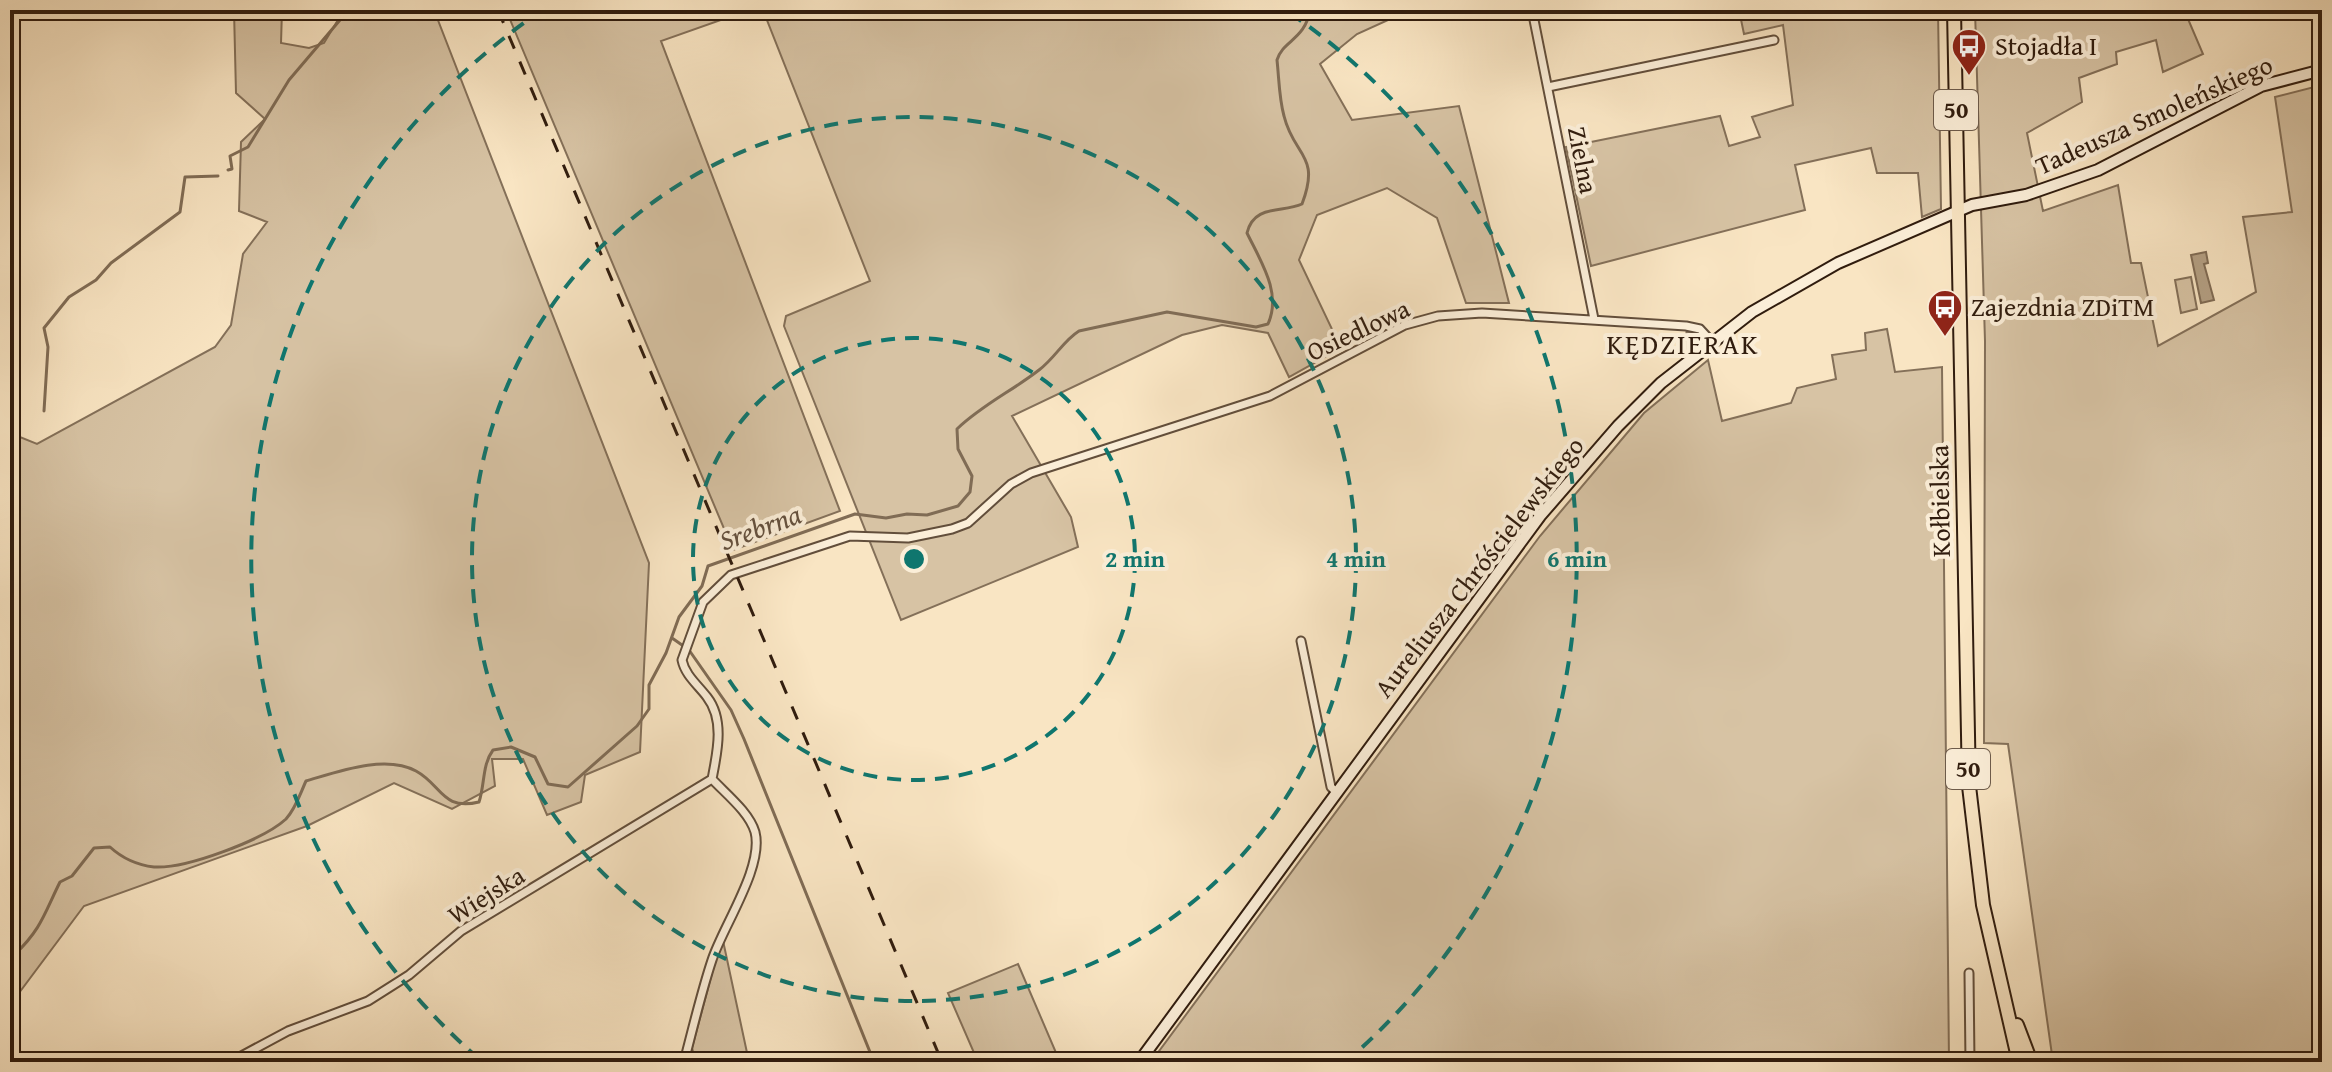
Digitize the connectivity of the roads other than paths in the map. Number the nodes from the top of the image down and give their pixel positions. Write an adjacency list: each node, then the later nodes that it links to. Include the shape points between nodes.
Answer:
1 (1532, 10): 5 (street, Zielna)
2 (1954, 10): 6 (main road, Kołbielska / 50)
3 (1774, 40): 5 (street)
4 (2322, 70): 6 (street, Tadeusza Smoleńskiego, via 2250,91 2076,178)
5 (1548, 87): 7 (street, Zielna)
6 (1957, 211): 8 (street, Aureliusza Chróścielewskiego, via 1801,281); 13 (main road, Kołbielska / 50, via 1969,797 1981,894)
7 (1594, 319): 8 (street, Osiedlowa, via 1690,326); 10 (street, Osiedlowa, via 1482,313 1405,325 1270,396 1031,473 968,523 952,529 908,538 850,536 725,578 703,602 682,660 710,700 718,725)
8 (1712, 342): 11 (street, Aureliusza Chróścielewskiego, via 1618,426 1540,516)
9 (1301, 641): 11 (street, via 1331,787)
10 (712, 779): 14 (street, Wiejska, via 461,931 368,1001 288,1031); 15 (street, via 744,813 757,844 710,964)
11 (1337, 793): 16 (street, Aureliusza Chróścielewskiego)
12 (1969, 973): 17 (street)
13 (2002, 989): 18 (main road, 50); 19 (main road, 50)
14 (230, 1062)
15 (684, 1062)
16 (1139, 1062)
17 (1970, 1062)
18 (2019, 1062)
19 (2031, 1062)

